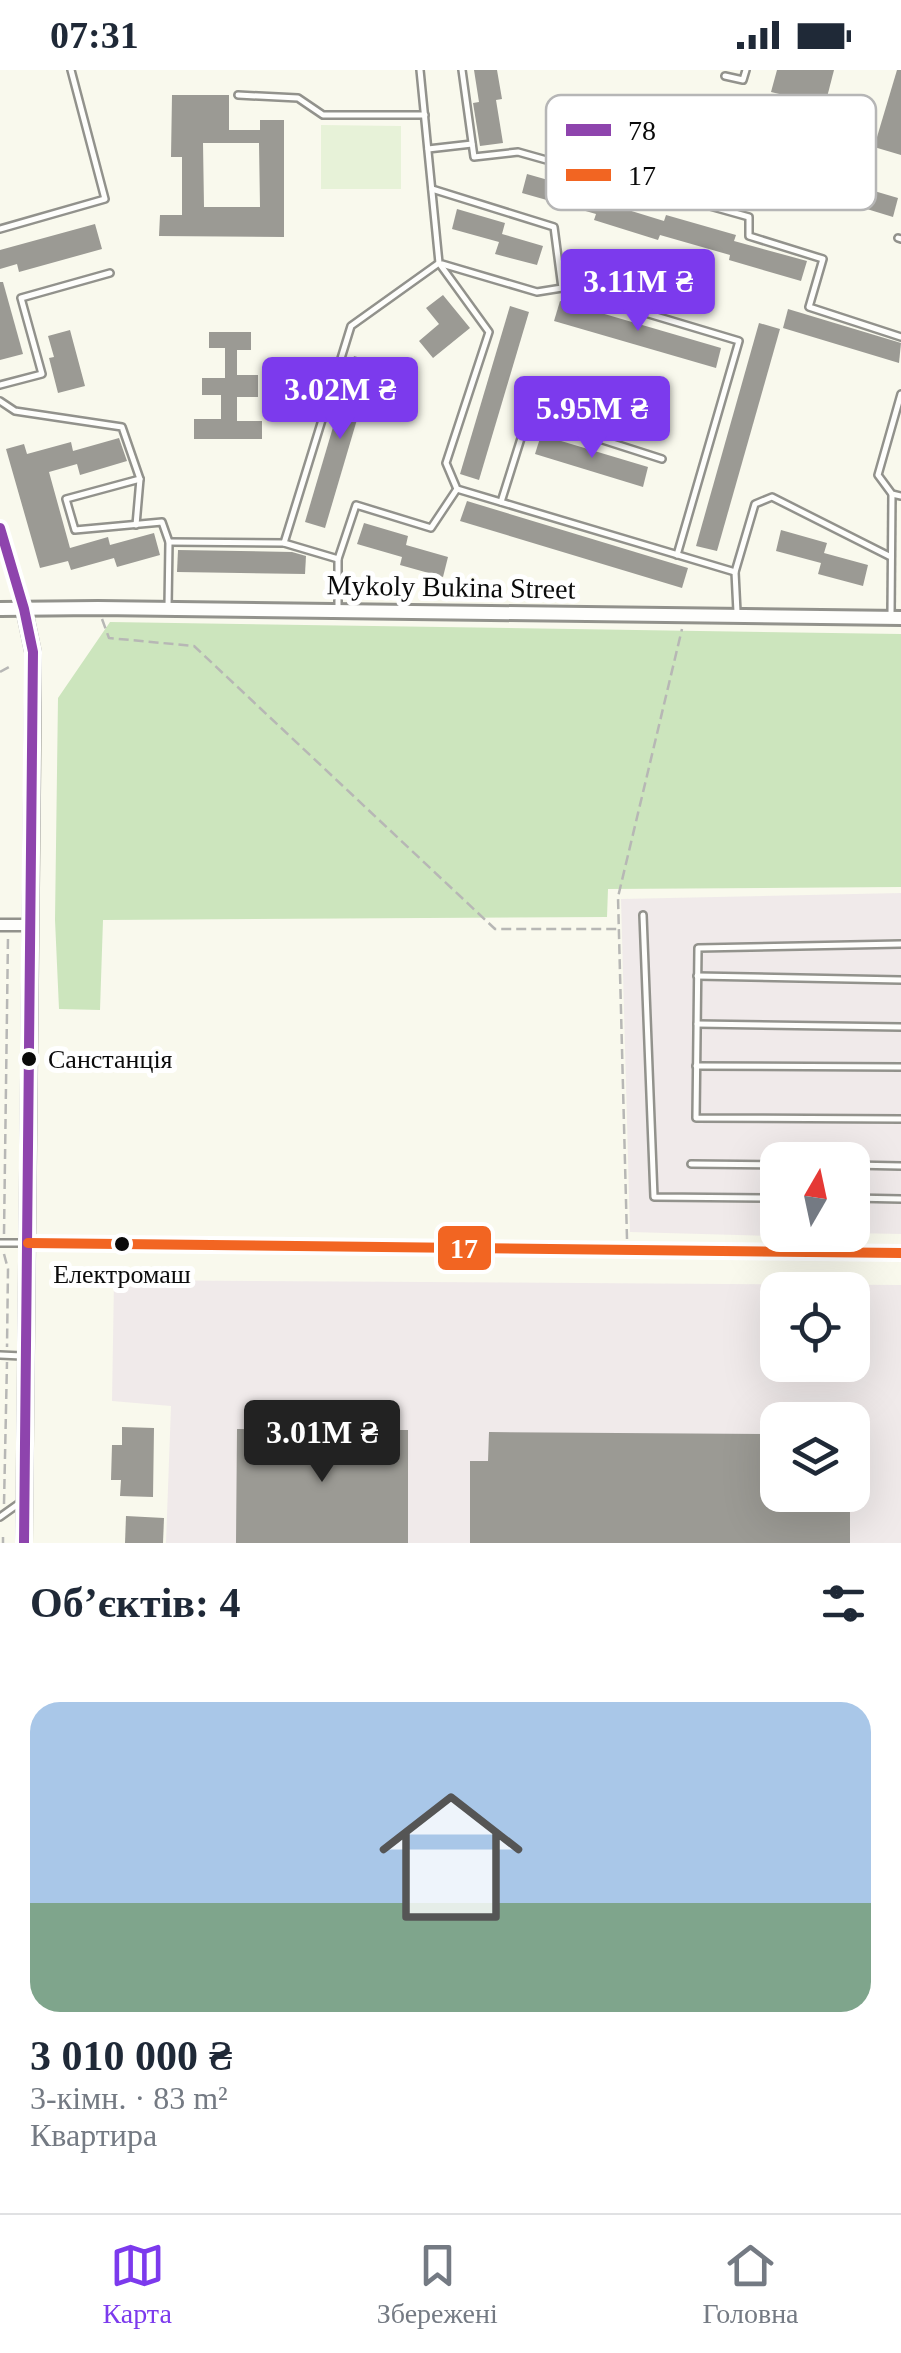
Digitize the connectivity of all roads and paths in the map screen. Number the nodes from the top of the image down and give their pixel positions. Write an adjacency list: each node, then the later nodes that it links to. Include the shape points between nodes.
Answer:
1 (71, 70): 13 (lane, via 105,199)
2 (420, 70): 7 (lane)
3 (462, 70): 8 (lane)
4 (746, 70): 5 (lane, via 743,80)
5 (724, 76)
6 (238, 96): 7 (lane, via 298,98 323,115)
7 (424, 115): 9 (lane)
8 (472, 144): 9 (lane); 10 (lane, via 474,157 518,152)
9 (428, 149): 11 (lane)
10 (546, 160)
11 (432, 189): 14 (lane); 16 (lane, via 554,228)
12 (724, 210): 17 (lane, via 749,217 749,236 823,259 810,306)
13 (0, 229)
14 (440, 263): 16 (lane, via 537,292); 23 (lane, via 488,332 446,463); 30 (lane, via 352,326)
15 (110, 273): 18 (lane, via 22,298 42,374)
16 (562, 288): 31 (lane, via 739,341)
17 (901, 337)
18 (0, 385)
19 (901, 394): 24 (lane, via 878,475)
20 (0, 401): 22 (lane, via 15,411 122,427)
21 (662, 459): 26 (lane, via 528,416)
22 (140, 479): 27 (lane); 27 (lane, via 66,498 75,530)
23 (458, 489): 26 (lane); 33 (lane, via 431,528 356,505)
24 (892, 494): 25 (lane); 32 (lane)
25 (901, 496)
26 (501, 502): 31 (lane)
27 (136, 525): 29 (lane, via 162,522)
28 (0, 528): 38 (street)
29 (168, 542): 30 (lane); 36 (lane)
30 (284, 542): 33 (lane)
31 (677, 555): 34 (lane)
32 (891, 557): 34 (lane, via 772,497 755,504); 41 (lane)
33 (338, 560): 39 (lane)
34 (735, 572): 40 (lane)
35 (98, 608): 36 (street, Mykoly Bukina Street); 38 (street, Mykoly Bukina Street); 47 (path, via 109,638 194,646 495,929)
36 (168, 608): 39 (street, Mykoly Bukina Street)
37 (0, 609): 38 (street, Mykoly Bukina Street)
38 (24, 609): 45 (street, via 33,652)
39 (338, 611): 40 (street, Mykoly Bukina Street)
40 (737, 616): 41 (street, Mykoly Bukina Street)
41 (896, 618)
42 (11, 666): 43 (path)
43 (0, 672)
44 (643, 915): 61 (lane, via 654,1197)
45 (32, 924): 46 (street); 66 (street)
46 (0, 925)
47 (619, 930)
48 (8, 936): 64 (path)
49 (901, 944): 50 (lane, via 698,948)
50 (697, 976): 51 (lane); 52 (lane)
51 (901, 980)
52 (697, 1024): 53 (lane); 54 (lane)
53 (901, 1027)
54 (696, 1066): 55 (lane); 56 (lane, via 696,1118)
55 (901, 1067)
56 (901, 1119)
57 (691, 1164): 58 (lane)
58 (760, 1165)
59 (870, 1165): 60 (lane)
60 (901, 1166)
61 (760, 1198)
62 (870, 1198): 63 (lane)
63 (901, 1199)
64 (4, 1235)
65 (0, 1243): 66 (lane)
66 (28, 1243): 67 (street); 70 (street)
67 (901, 1253)
68 (4, 1254): 69 (path)
69 (4, 1356): 70 (lane); 72 (path)
70 (26, 1356): 71 (street)
71 (23, 1500): 73 (lane); 76 (street)
72 (4, 1508)
73 (0, 1516)
74 (3, 1537): 75 (path)
75 (3, 1543)
76 (24, 1543)

